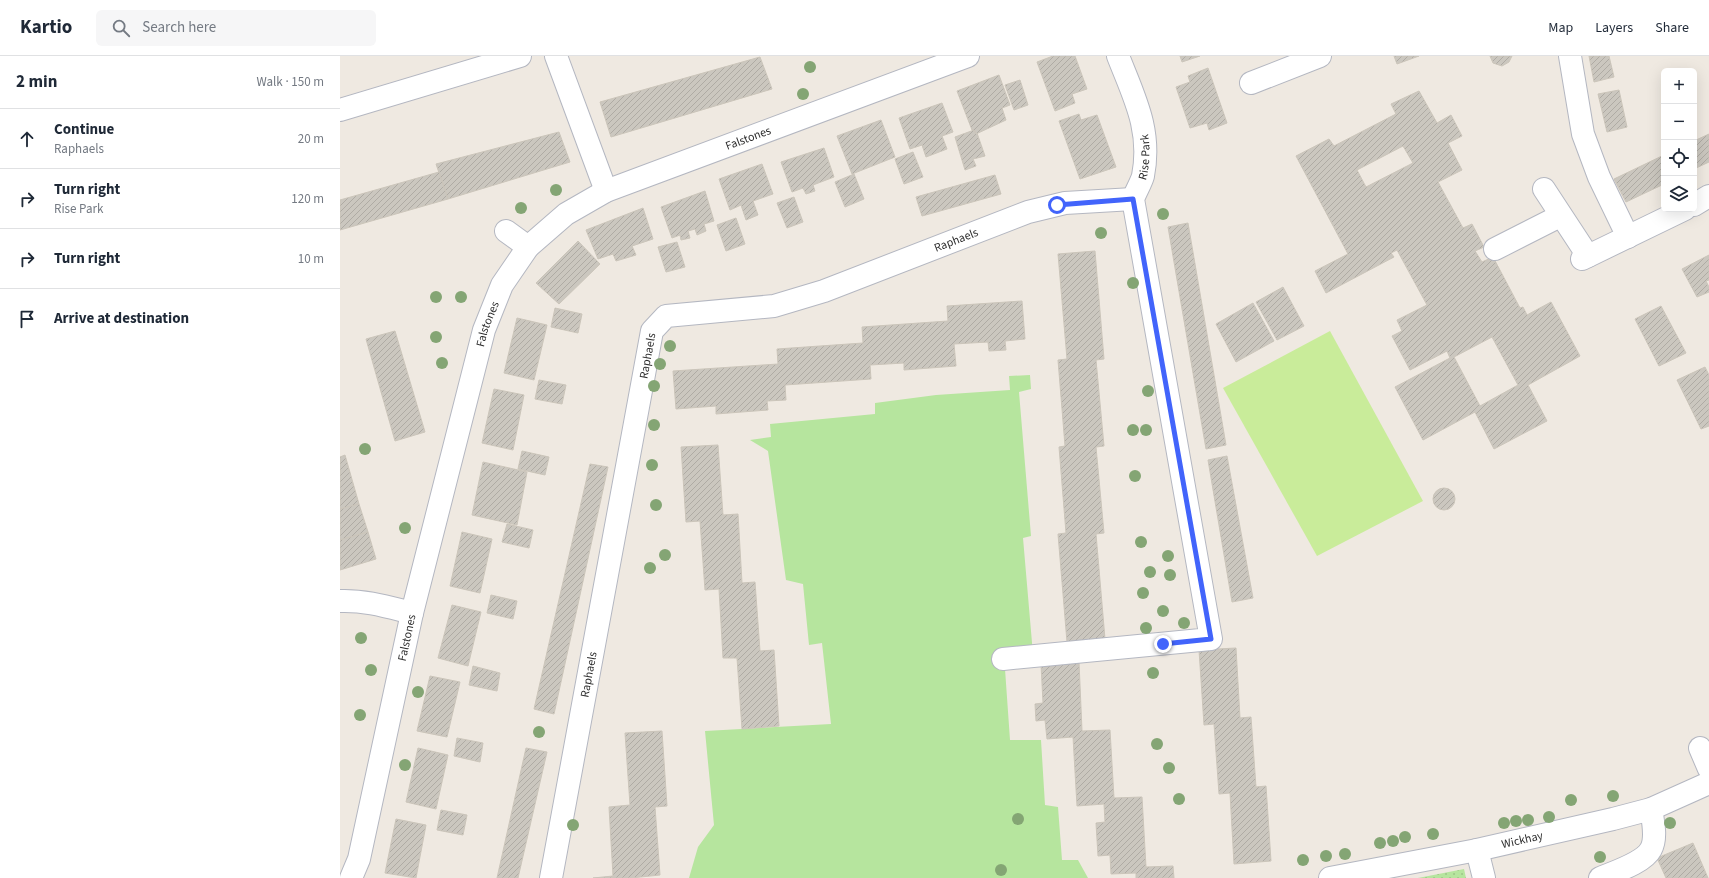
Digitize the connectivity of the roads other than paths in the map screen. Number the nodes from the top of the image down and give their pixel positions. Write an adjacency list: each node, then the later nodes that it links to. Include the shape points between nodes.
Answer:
1 (520, 56): 9 (street)
2 (556, 56): 11 (street)
3 (968, 56): 7 (street, Falstones)
4 (1118, 56): 13 (street, Rise Park, via 1142,118 1146,140 1143,177)
5 (1320, 56): 8 (street)
6 (1570, 56): 18 (street, via 1583,134 1599,177)
7 (938, 61): 11 (street, Falstones)
8 (1251, 83)
9 (340, 110)
10 (1544, 189): 16 (street)
11 (606, 191): 19 (street, Falstones, via 566,214)
12 (1709, 196): 14 (street)
13 (1133, 199): 23 (street, via 1211,639); 30 (street, Raphaels, via 1065,203 1028,212 824,291 774,306 666,316 652,331)
14 (1697, 202)
15 (1679, 212): 18 (street)
16 (1560, 216): 18 (street, via 1585,258); 20 (street)
17 (506, 231): 19 (street)
18 (1628, 236)
19 (528, 247): 22 (street, Falstones, via 502,284 484,330)
20 (1495, 249)
21 (340, 601): 22 (street, via 381,605)
22 (412, 613): 29 (street, Falstones, via 358,859)
23 (1003, 659)
24 (1700, 748): 25 (street)
25 (1709, 768)
26 (1709, 783): 27 (street, Wickhay)
27 (1651, 809): 28 (street, Wickhay); 33 (street, via 1654,831 1652,848 1644,858)
28 (1477, 850): 31 (street, Wickhay); 32 (street)
29 (348, 874)
30 (551, 878)
31 (1330, 878)
32 (1484, 878)
33 (1600, 878)

